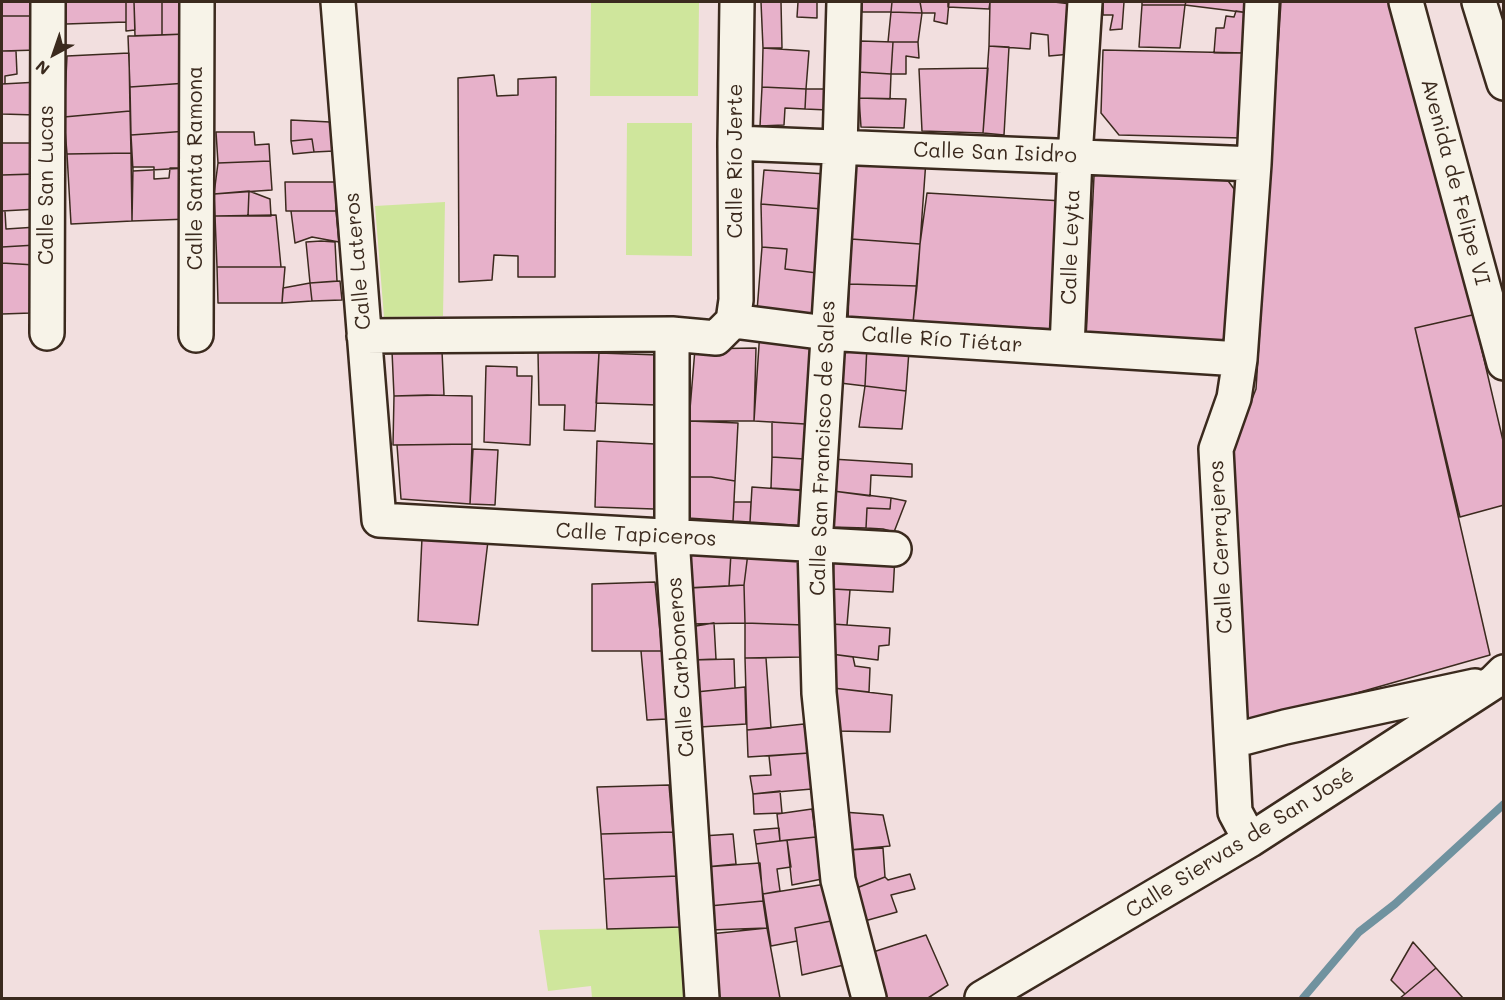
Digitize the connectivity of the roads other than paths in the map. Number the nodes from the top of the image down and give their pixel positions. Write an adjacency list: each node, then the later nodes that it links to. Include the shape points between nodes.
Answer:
1 (48, 2): 16 (main road, Calle San Lucas)
2 (197, 2): 19 (main road, Calle Santa Ramona)
3 (338, 2): 20 (main road, Calle Lateros)
4 (737, 2): 11 (main road, Calle Río Jerte)
5 (844, 2): 12 (main road, Calle San Francisco de Sales)
6 (1085, 2): 13 (main road, Calle Leyta)
7 (1262, 2): 14 (main road, Calle Cerrajeros)
8 (1406, 2): 23 (main road, Avenida de Felipe VI)
9 (1479, 2): 10 (main road)
10 (1503, 83)
11 (735, 143): 12 (main road, Calle San Isidro); 15 (main road, Calle Río Jerte)
12 (840, 147): 13 (main road, Calle San Isidro); 17 (main road, Calle San Francisco de Sales)
13 (1075, 157): 14 (main road, Calle San Isidro); 21 (main road, Calle Leyta)
14 (1254, 164): 22 (main road, Calle Cerrajeros)
15 (733, 321): 17 (main road, Calle Río Tiétar); 18 (main road, via 716,338)
16 (47, 333)
17 (827, 333): 21 (main road, Calle Río Tiétar); 26 (main road, Calle San Francisco de Sales)
18 (672, 334): 20 (main road); 25 (main road, Calle Carboneros)
19 (196, 335)
20 (364, 336): 24 (main road, Calle Lateros)
21 (1067, 348): 22 (main road, Calle Río Tiétar)
22 (1240, 359): 29 (main road, Calle Cerrajeros, via 1234,398 1216,449)
23 (1503, 360)
24 (379, 520): 25 (main road, Calle Tapiceros)
25 (672, 537): 26 (main road, Calle Tapiceros); 31 (main road, Calle Carboneros)
26 (815, 544): 27 (main road, Calle Tapiceros); 32 (main road, Calle San Francisco de Sales, via 819,693 838,880)
27 (894, 549)
28 (1499, 677): 29 (main road); 30 (main road, Calle Siervas de San José)
29 (1232, 741): 30 (main road, Calle Cerrajeros, via 1235,812)
30 (1250, 840): 33 (main road, Calle Siervas de San José)
31 (702, 999)
32 (869, 999)
33 (982, 999)

